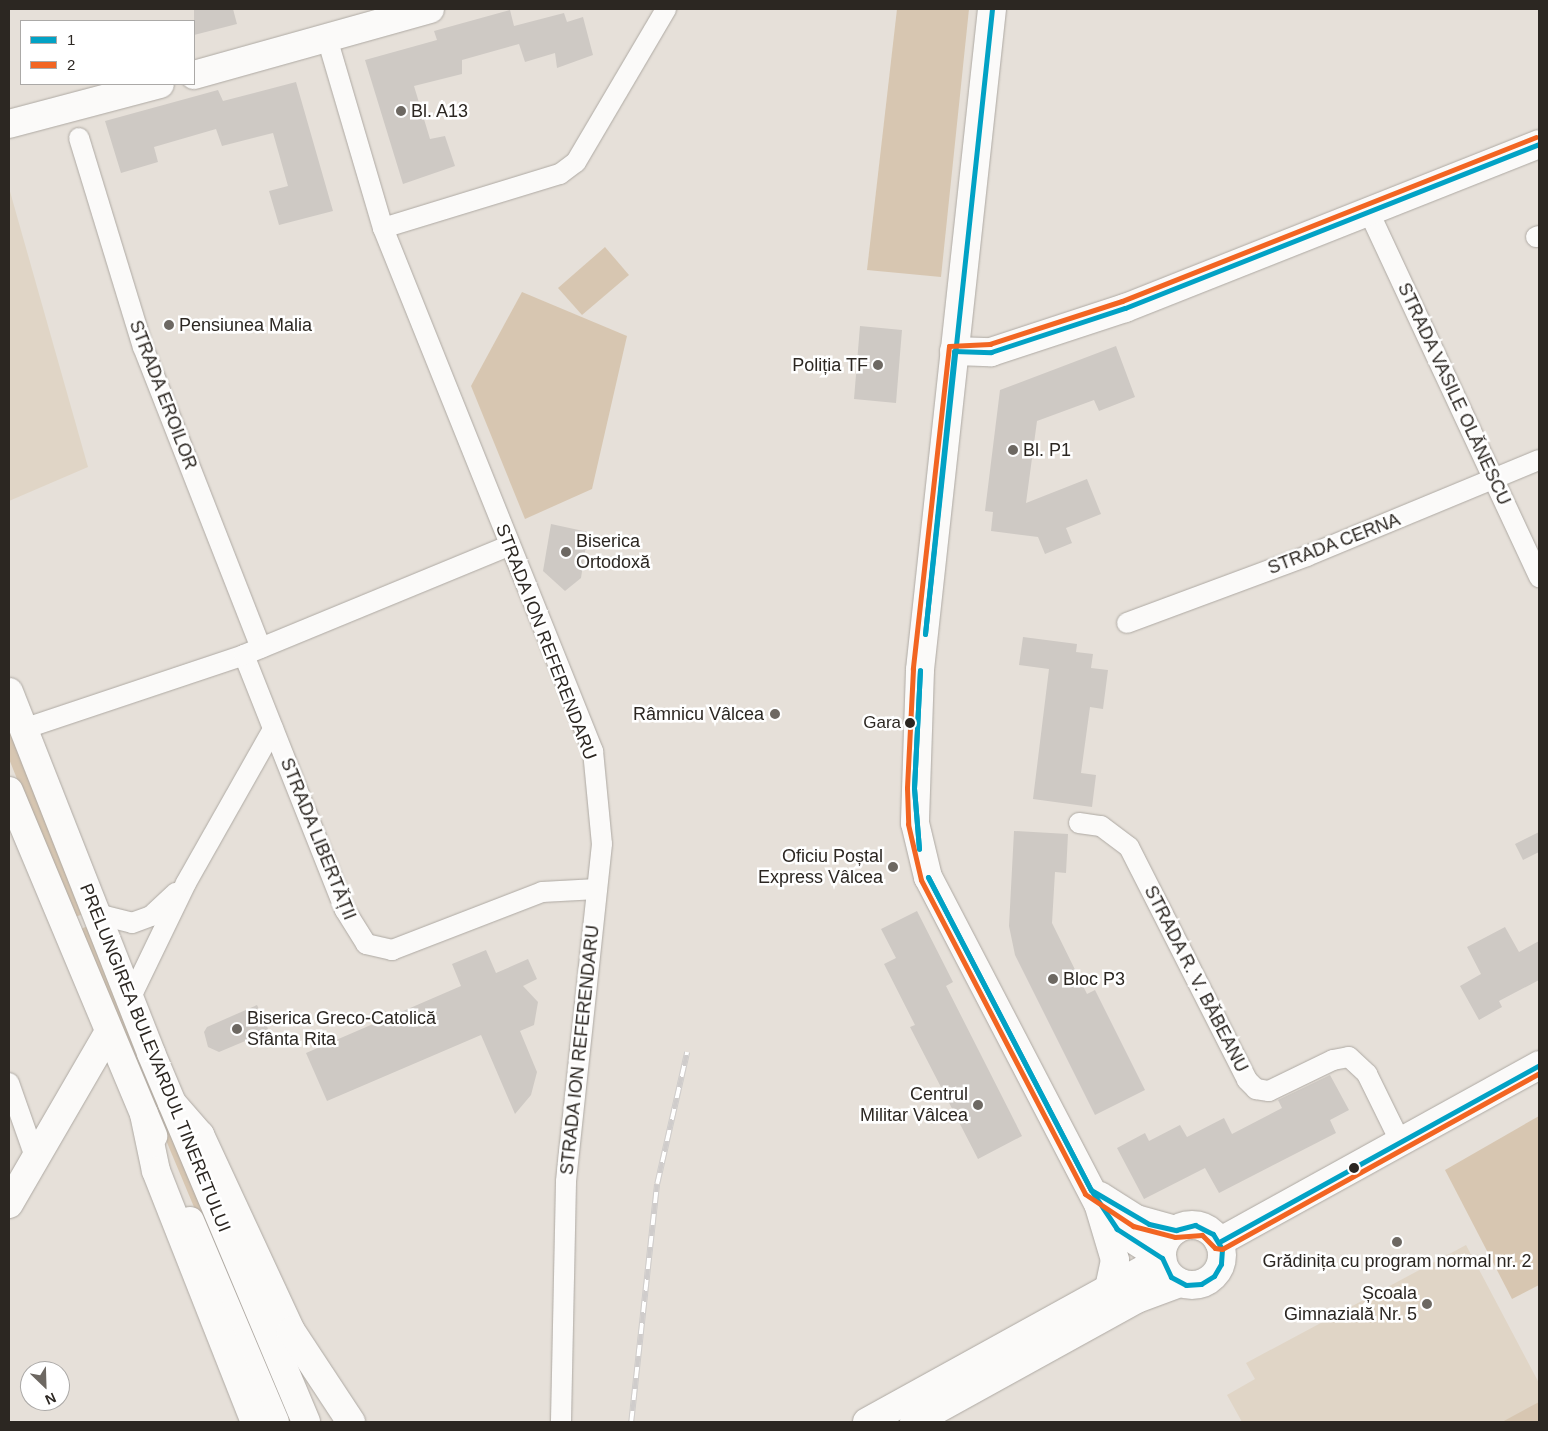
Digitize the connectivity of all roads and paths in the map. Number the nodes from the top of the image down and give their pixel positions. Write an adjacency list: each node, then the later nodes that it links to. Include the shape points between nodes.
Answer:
1 (430, 9): 4 (main road)
2 (666, 9): 11 (street, via 576,162 560,174)
3 (992, 9): 12 (main road)
4 (328, 38): 5 (main road); 11 (street, STRADA ION REFERENDARU)
5 (195, 75)
6 (156, 85): 7 (main road)
7 (9, 124)
8 (79, 138): 18 (street, STRADA EROILOR, via 143,347)
9 (1539, 144): 10 (main road)
10 (1369, 212): 12 (main road, via 1125,308 991,352); 14 (street, STRADA VASILE OLĂNESCU)
11 (384, 228): 15 (street, STRADA ION REFERENDARU)
12 (954, 351): 36 (main road, via 920,670 914,788 919,849 928,877)
13 (1539, 460): 14 (street, STRADA CERNA)
14 (1494, 481): 16 (street, STRADA VASILE OLĂNESCU); 17 (street, STRADA CERNA)
15 (509, 546): 18 (street); 25 (street, STRADA ION REFERENDARU, via 593,751 602,844)
16 (1539, 577)
17 (1127, 623)
18 (253, 652): 20 (street); 21 (street, STRADA LIBERTĂȚII)
19 (9, 692): 20 (main road, PRELUNGIREA BULEVARDUL TINERETULUI)
20 (23, 728): 26 (main road, PRELUNGIREA BULEVARDUL TINERETULUI)
21 (272, 729): 24 (street, STRADA LIBERTĂȚII); 25 (street, STRADA LIBERTĂȚII, via 345,910 366,944 392,950 542,892)
22 (9, 791): 28 (main road, PRELUNGIREA BULEVARDUL TINERETULUI)
23 (1078, 822): 34 (street, STRADA R. V. BĂBEANU, via 1101,826 1129,847 1252,1085 1269,1091 1333,1060 1349,1057 1367,1074)
24 (186, 883): 26 (street, STRADA LIBERTĂȚII, via 143,920 121,923); 27 (street, STRADA LIBERTĂȚII)
25 (597, 889): 48 (street, STRADA ION REFERENDARU, via 566,1182)
26 (97, 914): 27 (main road, PRELUNGIREA BULEVARDUL TINERETULUI)
27 (130, 999): 33 (main road, PRELUNGIREA BULEVARDUL TINERETULUI)
28 (108, 1033): 30 (main road); 32 (main road, PRELUNGIREA BULEVARDUL TINERETULUI)
29 (1539, 1065): 34 (main road)
30 (86, 1070): 32 (main road, via 112,1071); 35 (main road)
31 (9, 1083): 35 (street)
32 (139, 1102): 45 (main road, via 156,1171); 46 (main road, PRELUNGIREA BULEVARDUL TINERETULUI)
33 (172, 1103): 44 (main road, via 200,1135 291,1331); 47 (main road, PRELUNGIREA BULEVARDUL TINERETULUI)
34 (1400, 1141): 39 (main road)
35 (35, 1156): 37 (main road)
36 (1094, 1197): 38 (main road, via 1136,1219); 40 (main road, via 1117,1229); 42 (main road, via 1115,1260)
37 (9, 1204)
38 (1176, 1230): 39 (main road, via 1195,1225 1205,1228); 40 (main road, via 1165,1242)
39 (1219, 1242): 41 (main road, via 1221,1264 1214,1276 1201,1284)
40 (1162, 1258): 41 (main road, via 1171,1277); 42 (main road)
41 (1180, 1282): 43 (main road)
42 (1109, 1288): 43 (main road)
43 (1008, 1358): 49 (main road); 50 (main road)
44 (348, 1420)
45 (255, 1422)
46 (275, 1422)
47 (306, 1422)
48 (561, 1422)
49 (867, 1422)
50 (914, 1422)

